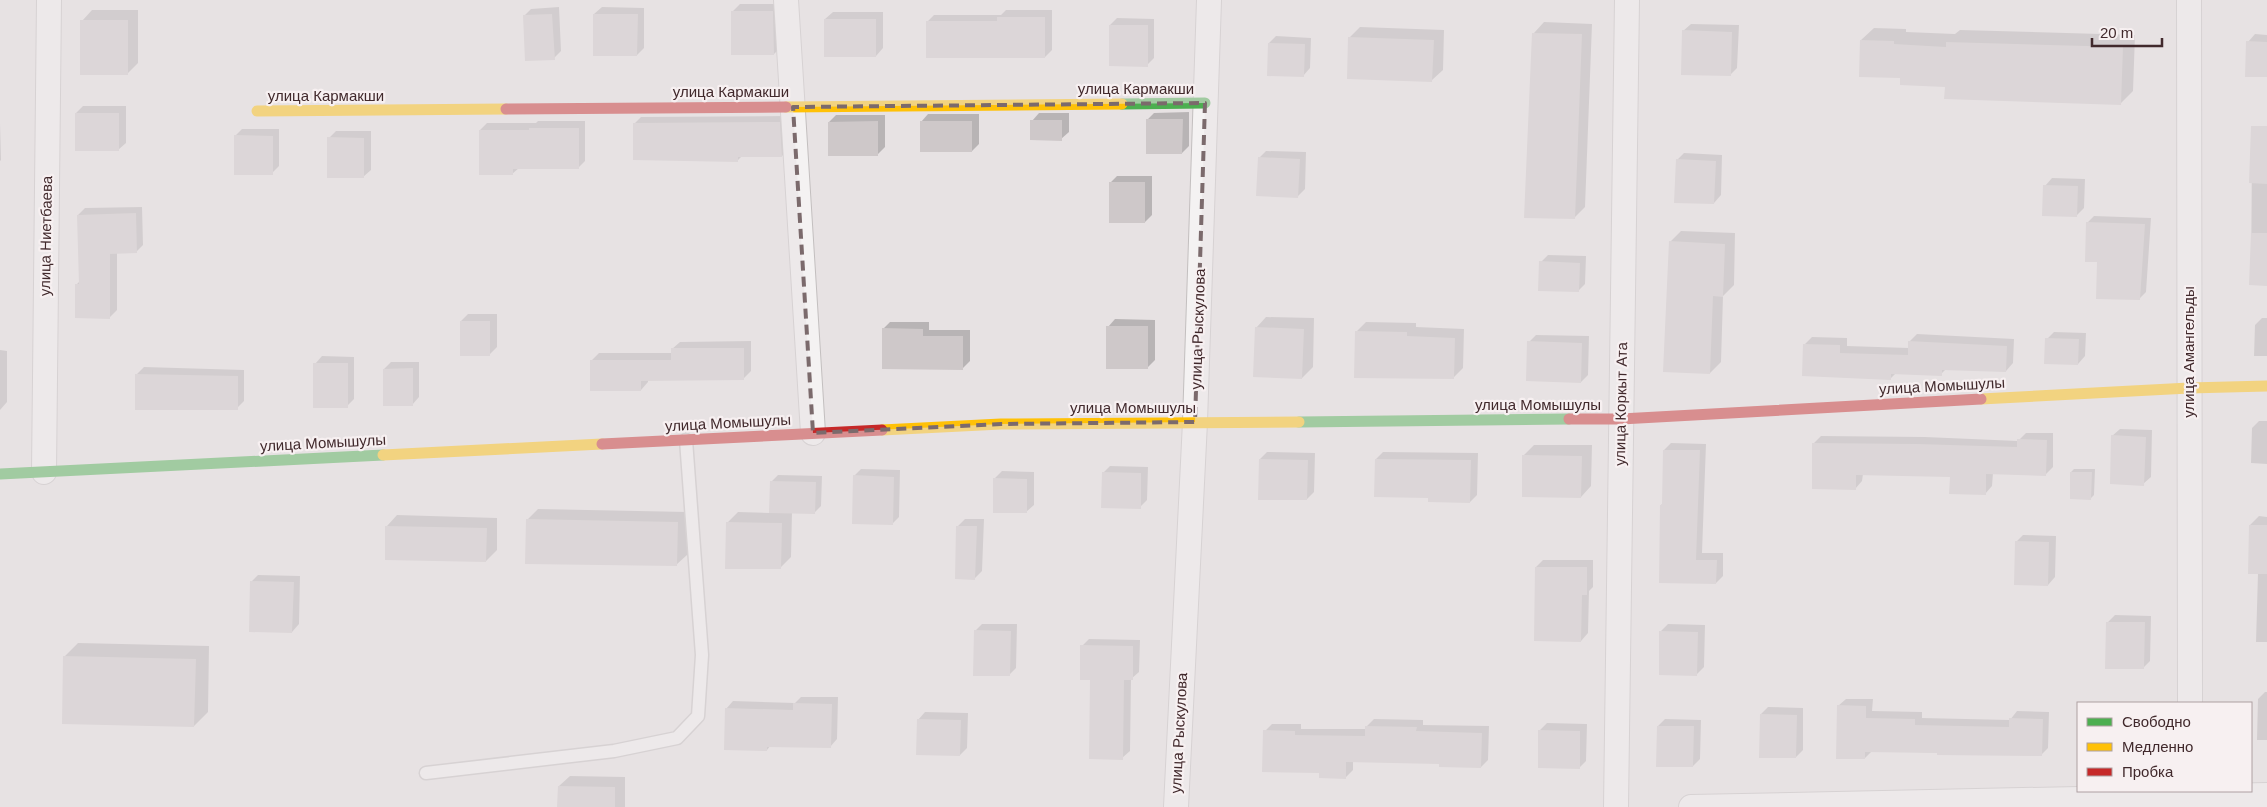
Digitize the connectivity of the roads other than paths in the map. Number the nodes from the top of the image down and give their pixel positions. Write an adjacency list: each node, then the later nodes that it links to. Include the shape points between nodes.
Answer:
1 (49, 0): 15 (street, улица Ниетбаева)
2 (786, 0): 7 (street)
3 (1210, 0): 6 (street, улица Рыскулова)
4 (1627, 0): 11 (street, улица Коркыт Ата)
5 (2189, 0): 10 (street, улица Амангельды)
6 (1205, 104): 7 (street, улица Кармакши); 12 (street, улица Рыскулова)
7 (794, 107): 8 (street, улица Кармакши); 13 (street)
8 (257, 111)
9 (2267, 386): 10 (street, улица Момышулы)
10 (2190, 388): 11 (street, улица Момышулы); 17 (street, улица Амангельды)
11 (1621, 420): 12 (street, улица Момышулы); 22 (street, улица Коркыт Ата)
12 (1195, 422): 13 (street, улица Момышулы, via 1001,424); 21 (street, улица Рыскулова)
13 (813, 433): 14 (street, улица Момышулы)
14 (686, 440): 15 (street, улица Момышулы); 18 (lane, via 702,655 698,716 677,738 614,751)
15 (44, 472): 16 (street, улица Момышулы)
16 (0, 474)
17 (2190, 702)
18 (426, 773)
19 (2267, 795): 20 (street)
20 (2191, 798): 23 (street)
21 (1176, 807)
22 (1616, 807)
23 (1692, 807)

